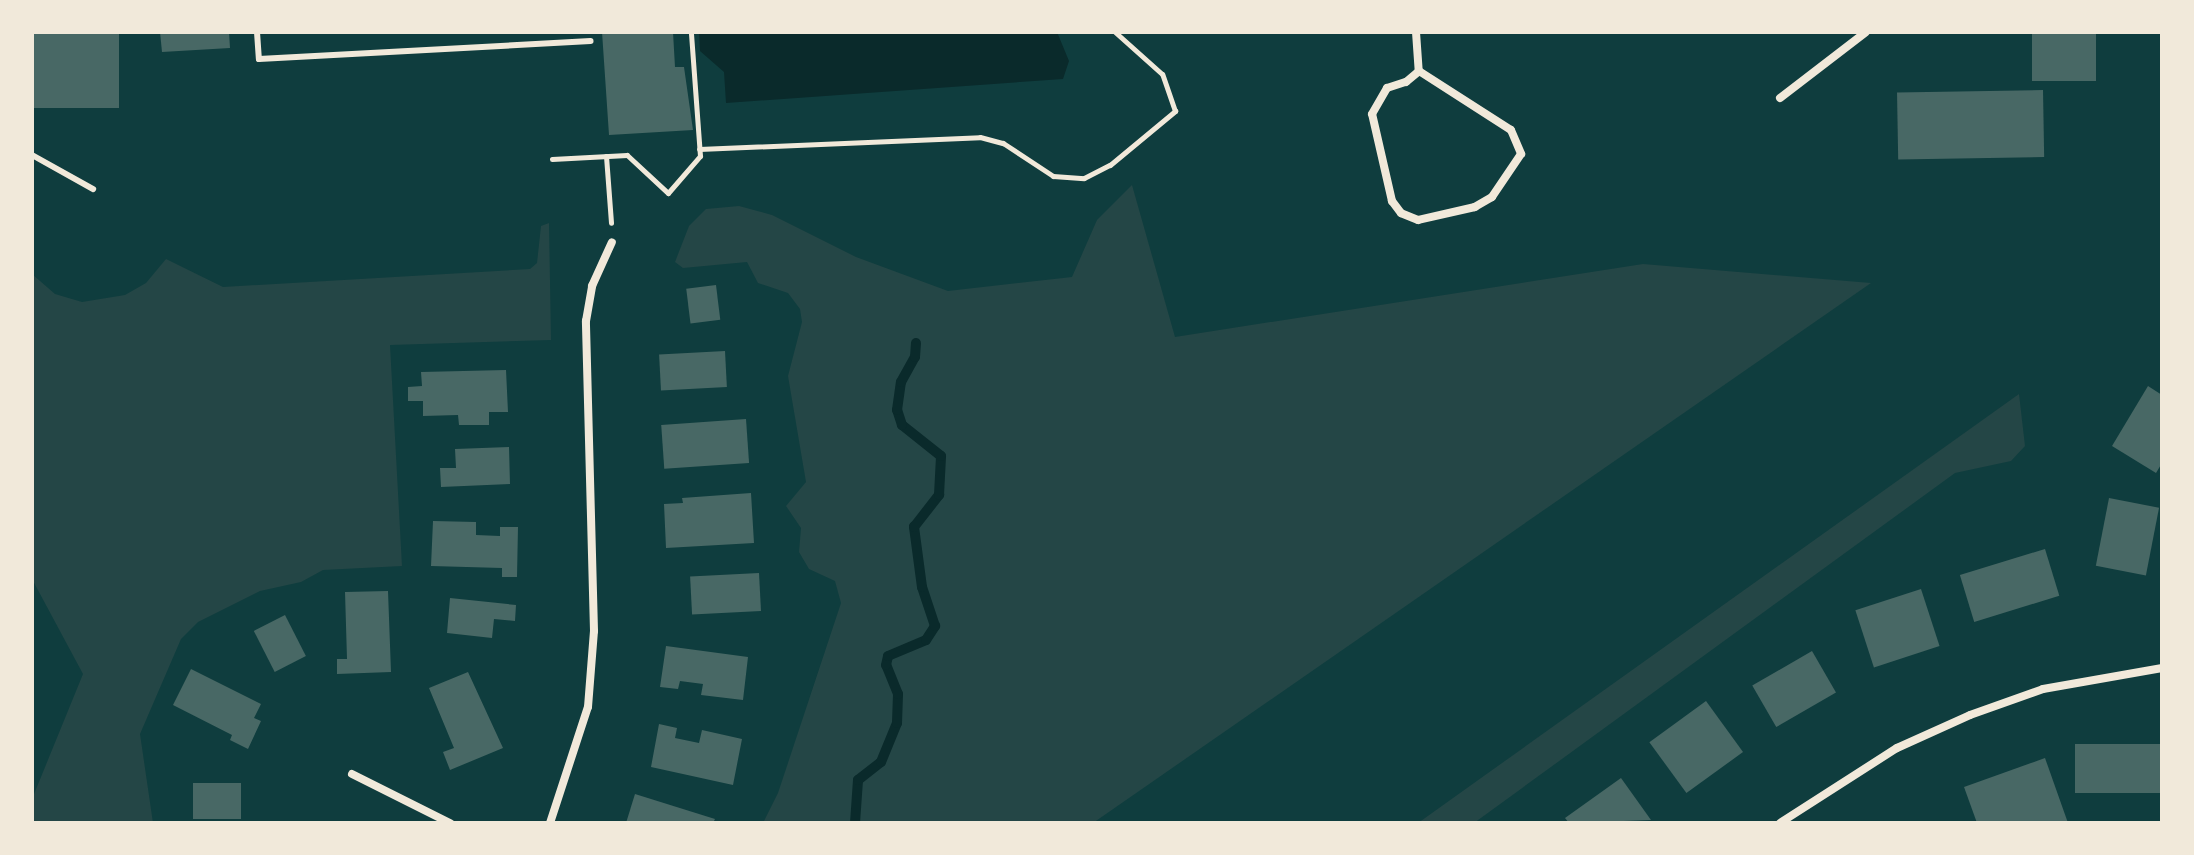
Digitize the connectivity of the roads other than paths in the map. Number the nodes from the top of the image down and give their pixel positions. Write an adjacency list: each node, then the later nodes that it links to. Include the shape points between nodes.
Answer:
1 (257, 32): 4 (lane, via 259,59)
2 (1416, 32): 5 (street)
3 (1866, 32): 6 (street)
4 (591, 41)
5 (1419, 71): 5 (street, via 1511,130 1521,154 1492,197 1475,207 1418,220 1401,213 1392,201 1372,114 1387,88)
6 (1780, 98)
7 (32, 155): 8 (lane)
8 (93, 189)
9 (612, 242): 13 (street, via 592,286 586,321 594,631 588,707)
10 (2162, 668): 14 (street, via 2043,689 1970,715 1897,748)
11 (352, 774): 12 (street)
12 (450, 823)
13 (550, 823)
14 (1780, 823)

